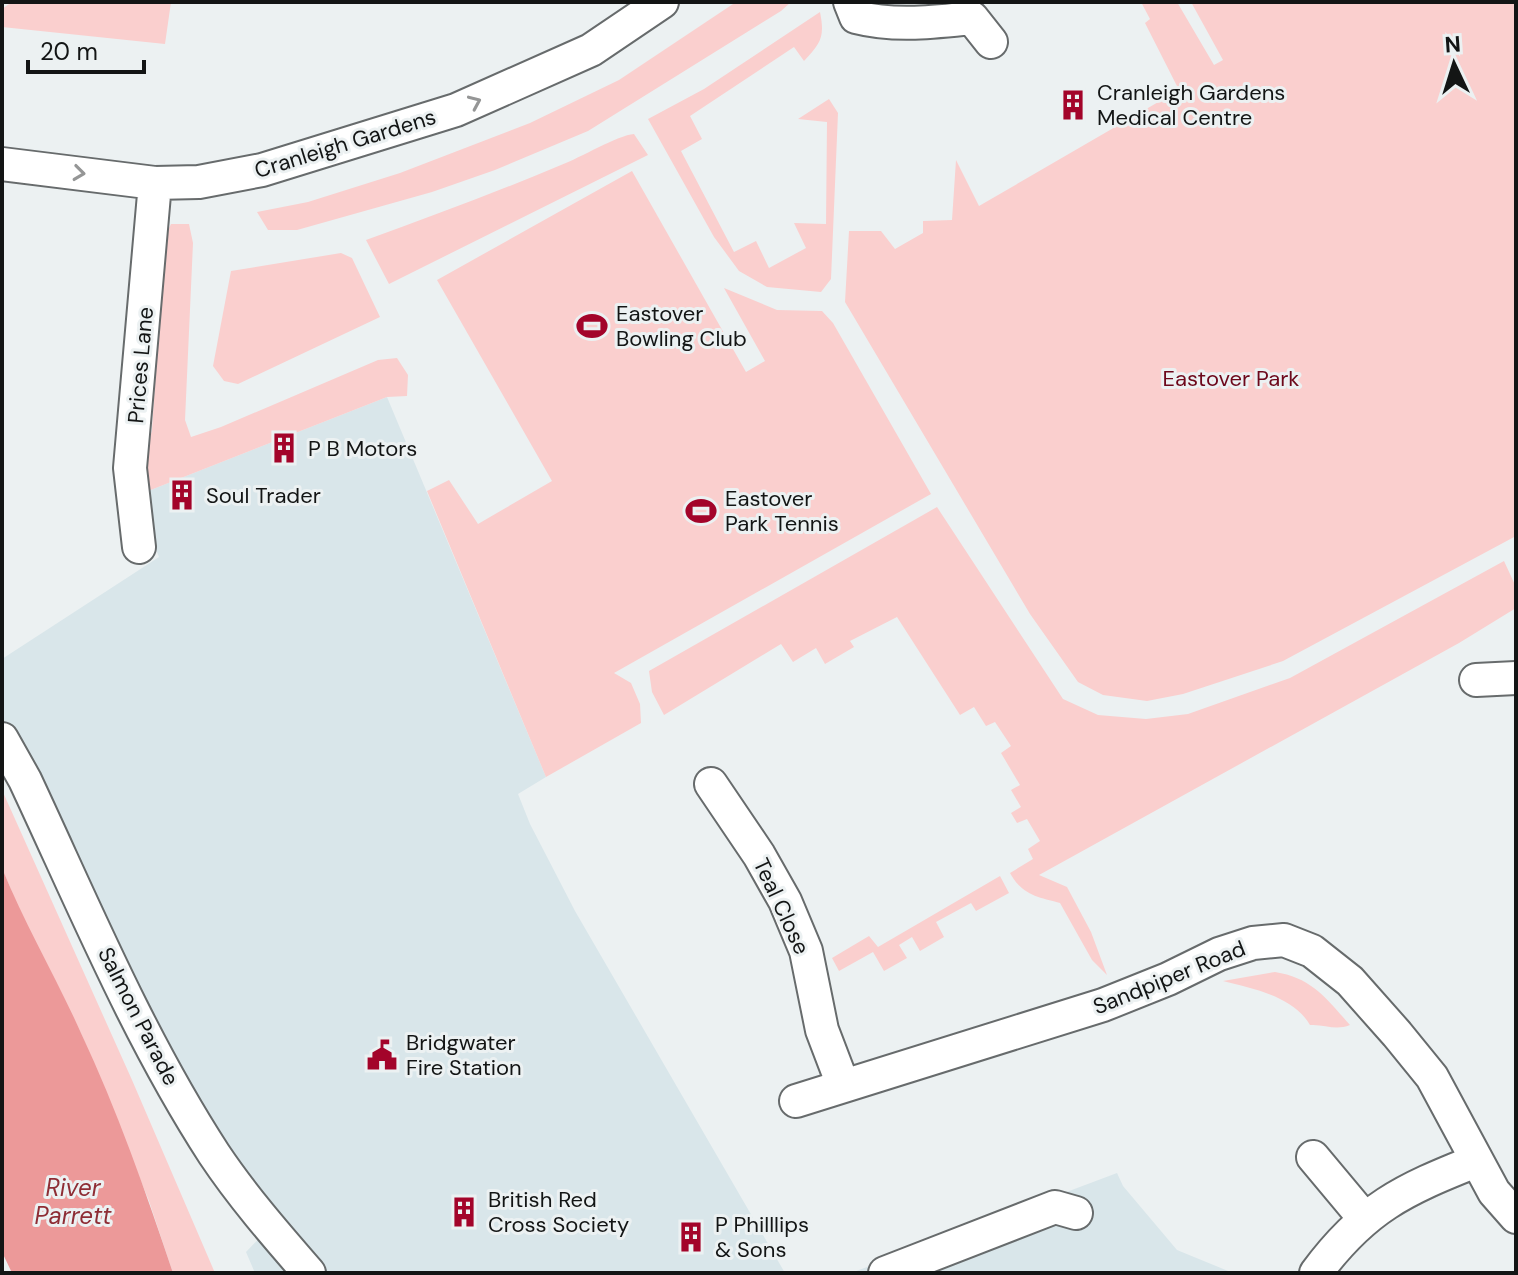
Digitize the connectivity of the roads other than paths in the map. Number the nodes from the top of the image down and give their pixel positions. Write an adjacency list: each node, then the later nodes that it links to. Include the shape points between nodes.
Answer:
1 (662, 2): 5 (street, Cranleigh Gardens, one-way to 1, via 199,182 262,170 456,110 591,50)
2 (850, 2): 3 (street, via 856,17 879,23 972,18)
3 (991, 42)
4 (2, 164): 5 (street, Cranleigh Gardens, one-way to 5)
5 (155, 183): 6 (street, Prices Lane, via 130,468)
6 (139, 547)
7 (1516, 678): 8 (street)
8 (1476, 680)
9 (2, 739): 18 (street, Salmon Parade, via 156,1054 215,1155)
10 (711, 784): 11 (street, Teal Close, via 785,901 806,951 822,1030)
11 (843, 1085): 12 (street, Sandpiper Road); 14 (street, Sandpiper Road, via 1103,1005 1219,954 1284,940 1312,951 1350,981 1397,1034 1432,1077)
12 (796, 1101)
13 (1313, 1157): 17 (street)
14 (1476, 1161): 16 (street, Sandpiper Road); 17 (street, via 1405,1192)
15 (1076, 1213): 19 (street, via 1055,1207)
16 (1516, 1217)
17 (1364, 1218): 20 (street)
18 (309, 1273)
19 (885, 1273)
20 (1316, 1273)

